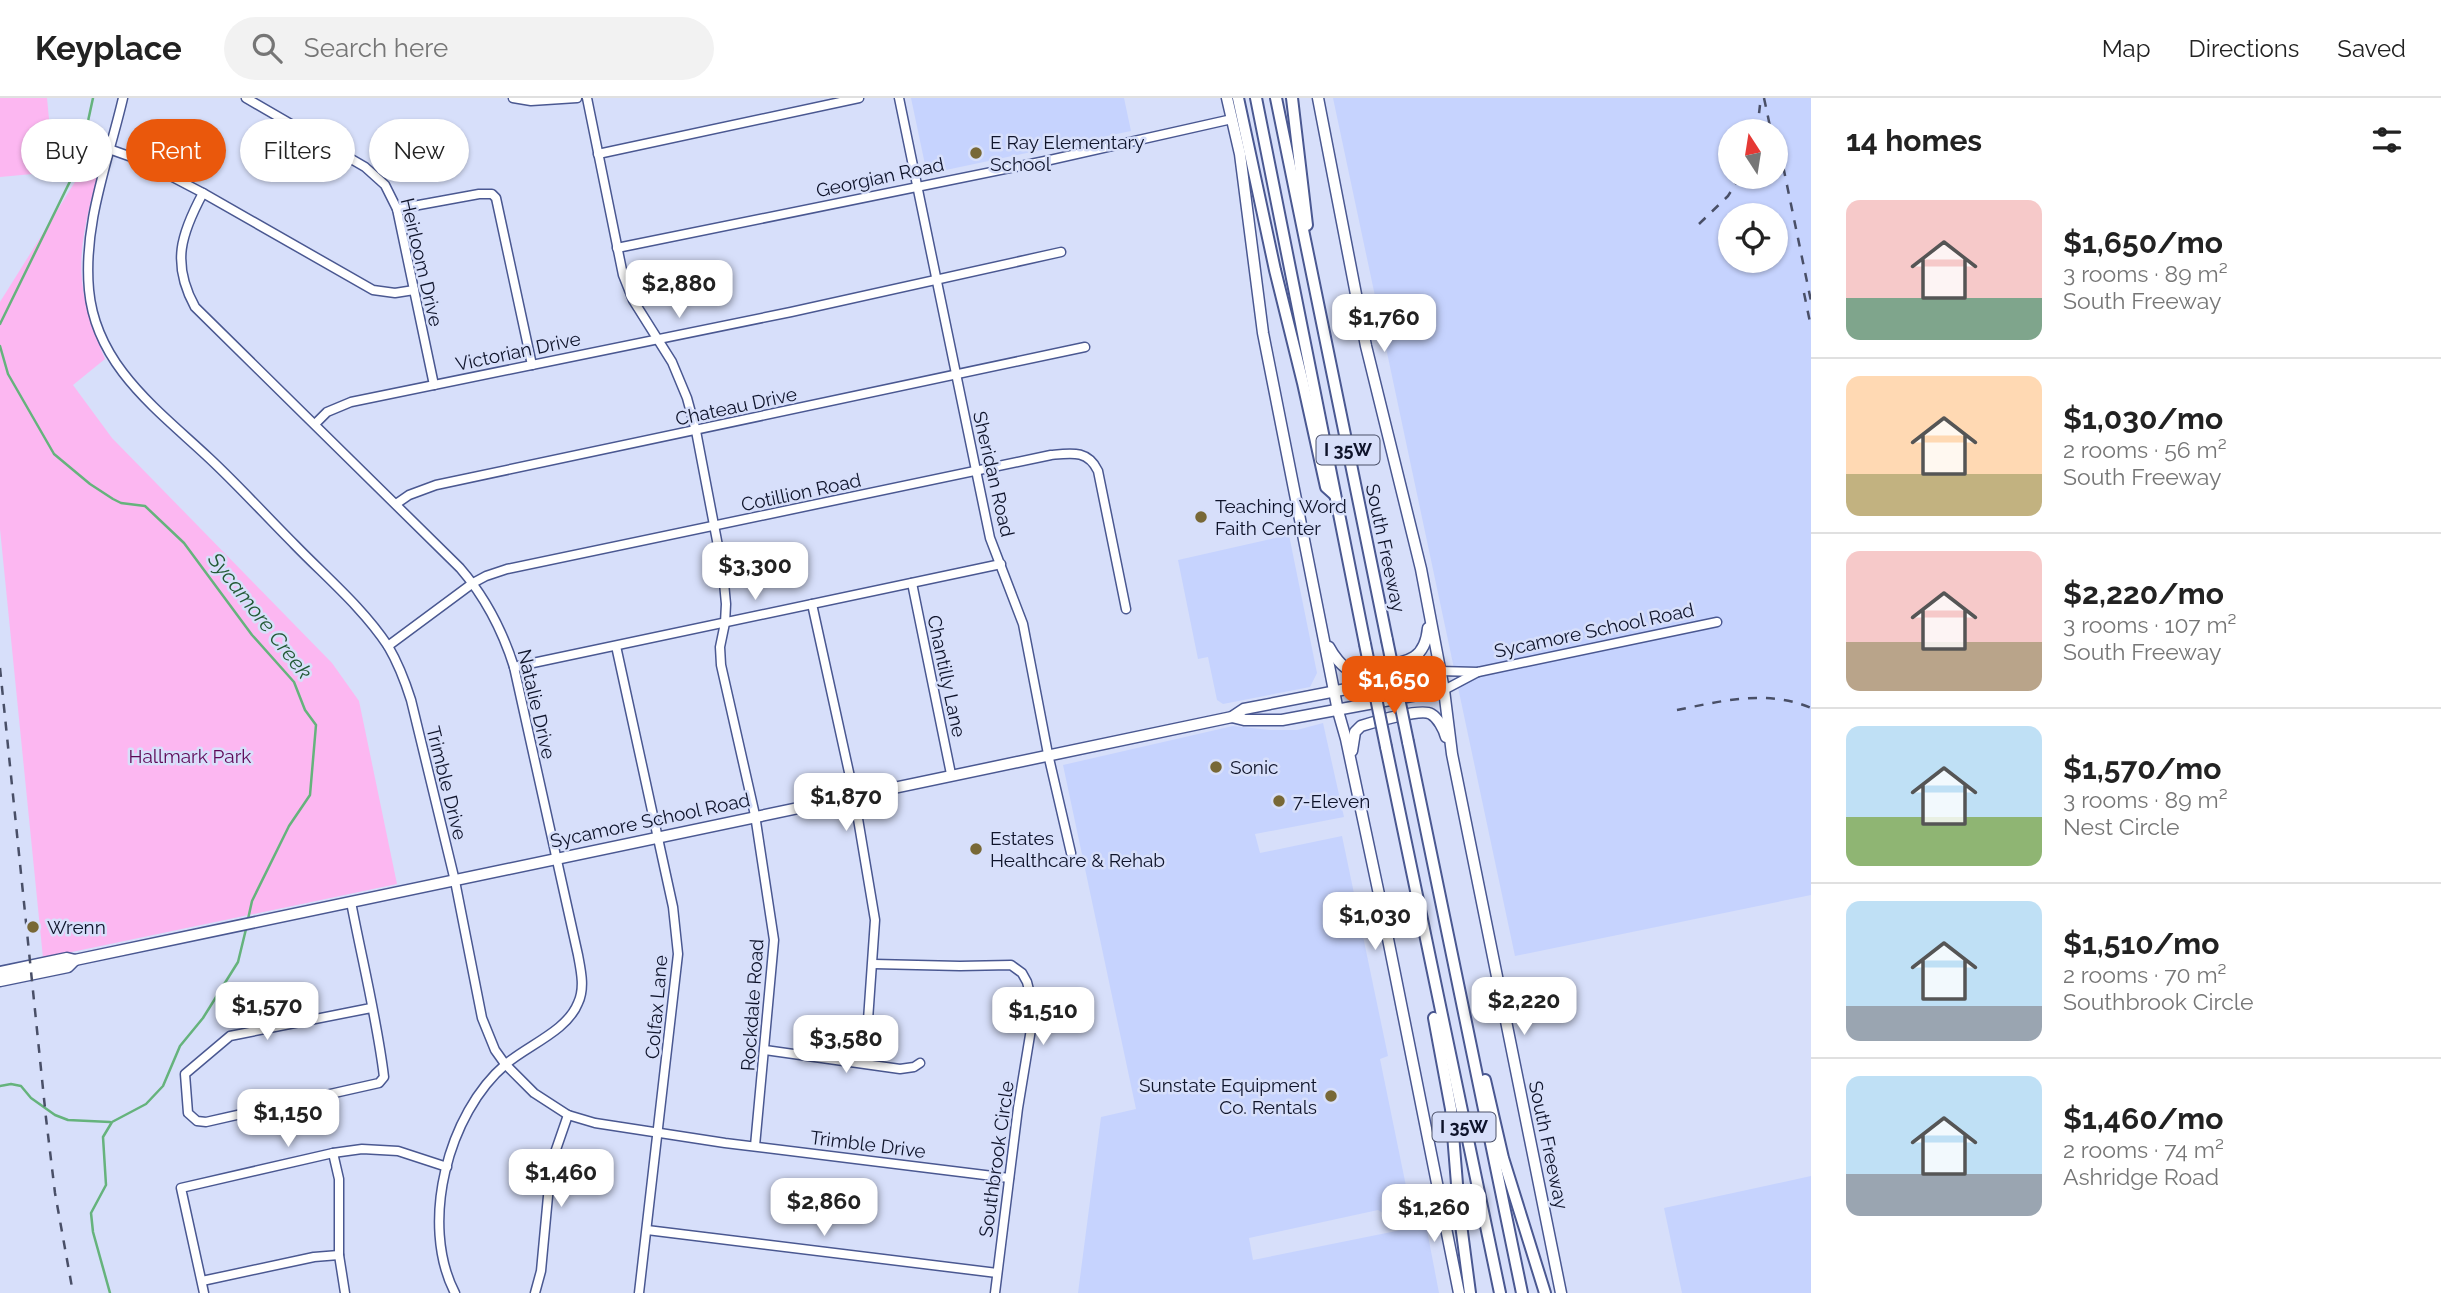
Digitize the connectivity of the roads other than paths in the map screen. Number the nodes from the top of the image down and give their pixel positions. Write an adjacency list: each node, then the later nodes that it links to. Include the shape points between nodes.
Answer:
1 (123, 98): 15 (street, Trimble Drive)
2 (246, 98): 21 (street, Heirloom Drive, via 365,167 385,185)
3 (513, 98): 4 (street)
4 (577, 98)
5 (587, 98): 17 (street, Rockdale Road)
6 (859, 98): 17 (street)
7 (900, 98): 19 (street, Sheridan Road)
8 (1227, 98): 14 (main road)
9 (1238, 98): 35 (highway, via 1326,487)
10 (1256, 98): 35 (highway, South Freeway / I 35W)
11 (1276, 98): 24 (highway, South Freeway / I 35W)
12 (1292, 98): 24 (highway)
13 (1318, 98): 43 (main road, South Freeway, via 1366,346)
14 (1232, 119): 19 (street, Georgian Road); 46 (main road, via 1263,333)
15 (112, 138)
16 (112, 150): 20 (street)
17 (598, 154): 22 (street, Rockdale Road)
18 (101, 182): 47 (street, Trimble Drive, via 88,241 88,272 99,334 108,351 129,382 240,489)
19 (918, 186): 22 (street, Georgian Road); 25 (street, Sheridan Road)
20 (203, 193): 26 (street, via 373,290); 32 (street, Natalie Drive, via 183,237 182,270 190,298 205,319)
21 (397, 209): 26 (street, Heirloom Drive); 29 (street, via 479,194 496,198)
22 (617, 248): 27 (street, Rockdale Road, via 628,288)
23 (1061, 252): 25 (street, Victorian Drive)
24 (1309, 259): 73 (highway, South Freeway / I 35W, bridge)
25 (937, 280): 27 (street, Victorian Drive); 30 (street, Sheridan Road)
26 (414, 290): 31 (street, Heirloom Drive)
27 (659, 339): 29 (street, Victorian Drive); 33 (street, Rockdale Road, via 687,398)
28 (1085, 348): 30 (street, Chateau Drive)
29 (532, 365): 31 (street, Victorian Drive)
30 (957, 376): 33 (street, Chateau Drive); 34 (street, Sheridan Road)
31 (434, 385): 32 (street, Victorian Drive, via 351,402 327,412)
32 (316, 424): 36 (street, Natalie Drive)
33 (696, 431): 36 (street, Chateau Drive, via 436,485); 37 (street, Rockdale Road)
34 (976, 471): 37 (street, Cotillion Road); 38 (street, Sheridan Road, via 990,538); 42 (street, Cotillion Road, via 1077,453 1094,462)
35 (1335, 495): 68 (highway, South Freeway / I 35W, bridge)
36 (396, 504): 39 (street, Natalie Drive)
37 (715, 526): 39 (street, Cotillion Road, via 507,569); 45 (street, Rockdale Road)
38 (1001, 564): 40 (street); 56 (street, Sheridan Road, via 1024,624)
39 (473, 583): 47 (street, Cotillion Road); 49 (street, Natalie Drive, via 500,627)
40 (912, 583): 41 (street); 59 (street, Chantilly Lane)
41 (812, 604): 45 (street); 60 (street)
42 (1126, 609)
43 (1429, 614): 46 (main road, via 1427,641 1410,661 1351,671 1333,654); 50 (main road, South Freeway)
44 (1717, 622): 51 (street, Sycamore School Road)
45 (725, 623): 48 (street); 61 (street, Rockdale Road, via 720,665)
46 (1325, 637): 53 (main road)
47 (387, 646): 65 (street, Trimble Drive, via 411,700)
48 (616, 646): 49 (street); 62 (street, Colfax Lane)
49 (514, 667): 64 (street, Natalie Drive)
50 (1439, 671): 51 (street, Sycamore School Road); 52 (main road, South Freeway); 53 (main road, Sycamore School Road)
51 (1478, 672): 52 (street, Sycamore School Road)
52 (1444, 691): 54 (main road, Sycamore School Road); 57 (main road, South Freeway)
53 (1334, 692): 54 (main road); 55 (main road, Sycamore School Road, via 1244,709)
54 (1338, 711): 55 (main road, Sycamore School Road, via 1282,720); 58 (main road)
55 (1232, 717): 56 (main road, Sycamore School Road)
56 (1048, 754): 59 (main road, Sycamore School Road); 63 (street, Sheridan Road)
57 (1452, 754): 58 (main road, via 1444,731 1428,712 1361,726 1355,732); 99 (main road, South Freeway)
58 (1350, 757): 94 (main road)
59 (951, 774): 60 (main road, Sycamore School Road)
60 (854, 795): 61 (main road, Sycamore School Road); 69 (street, via 873,900)
61 (755, 816): 62 (main road, Sycamore School Road); 74 (street, Rockdale Road, via 774,940)
62 (656, 837): 64 (main road, Sycamore School Road); 79 (street, Colfax Lane, via 673,907 678,954)
63 (1071, 853)
64 (555, 859): 65 (main road, Sycamore School Road); 77 (street, Natalie Drive, via 582,991 569,1017)
65 (455, 881): 66 (main road, Sycamore School Road); 77 (street, Trimble Drive, via 482,1018)
66 (351, 902): 67 (main road, Sycamore School Road); 72 (street)
67 (75, 960): 70 (main road, Sycamore School Road); 71 (main road, Sycamore School Road, via 68,967)
68 (1429, 961): 95 (highway, via 1426,978 1451,1109); 96 (highway, South Freeway / I 35W)
69 (874, 964): 75 (street); 83 (street, Southbrook Circle, via 999,964 1022,973 1031,992 1032,1017)
70 (0, 972)
71 (0, 981)
72 (371, 1008): 72 (street, via 384,1077 379,1083 206,1122 188,1113 184,1074 230,1036)
73 (1469, 1040): 97 (highway, South Freeway / I 35W); 98 (highway, via 1480,1064 1503,1158)
74 (765, 1050): 75 (street); 80 (street, Rockdale Road)
75 (865, 1063): 76 (street, via 900,1069)
76 (920, 1063)
77 (505, 1064): 78 (street, Trimble Drive, via 534,1093); 82 (street, Natalie Drive, via 473,1101)
78 (568, 1115): 79 (street, Trimble Drive); 91 (street, via 551,1164)
79 (658, 1133): 80 (street, Trimble Drive); 84 (street, Colfax Lane)
80 (755, 1146): 83 (street, Trimble Drive)
81 (333, 1153): 82 (street, via 398,1151); 85 (street, via 339,1179); 87 (street, via 181,1188)
82 (447, 1167): 90 (street, Natalie Drive, via 439,1233)
83 (1009, 1178): 86 (street, Southbrook Circle)
84 (647, 1230): 86 (street); 92 (street, Colfax Lane)
85 (339, 1255): 87 (street); 89 (street)
86 (997, 1273): 93 (street, Southbrook Circle)
87 (202, 1281): 88 (street)
88 (204, 1293)
89 (345, 1293)
90 (455, 1293)
91 (535, 1293)
92 (639, 1293)
93 (995, 1293)
94 (1459, 1293)
95 (1469, 1293)
96 (1500, 1293)
97 (1522, 1293)
98 (1545, 1293)
99 (1561, 1293)

